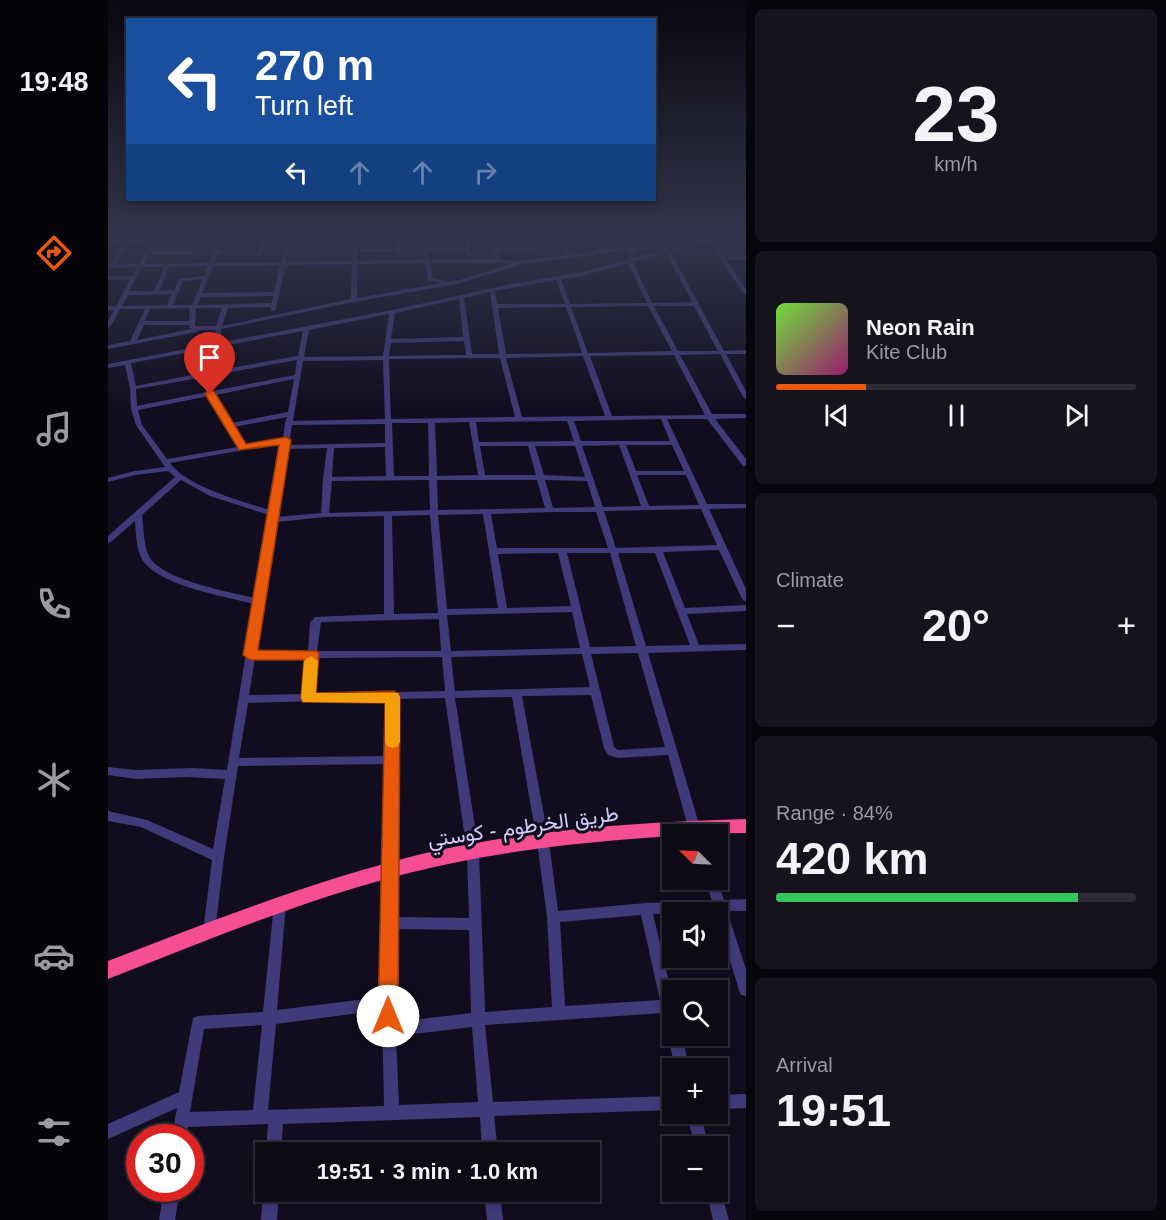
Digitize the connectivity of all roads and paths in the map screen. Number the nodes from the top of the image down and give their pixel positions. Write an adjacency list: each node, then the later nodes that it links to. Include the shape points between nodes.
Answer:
1 (124, 296): 21 (street)
2 (174, 296): 18 (street)
3 (199, 296): 23 (street)
4 (275, 296): 15 (street)
5 (354, 296): 12 (street)
6 (377, 296): 12 (street)
7 (461, 296): 24 (street); 32 (street)
8 (493, 296): 17 (street)
9 (565, 296): 16 (street)
10 (646, 296): 13 (street)
11 (692, 296): 14 (street)
12 (354, 300): 25 (street)
13 (650, 304): 14 (street); 16 (street); 39 (street)
14 (697, 304): 38 (street)
15 (273, 305): 19 (street); 25 (street)
16 (568, 305): 17 (street); 40 (street)
17 (494, 306): 42 (street)
18 (169, 307): 22 (street); 23 (street)
19 (225, 307): 23 (street); 29 (street)
20 (108, 308): 21 (street)
21 (118, 308): 22 (street); 28 (street)
22 (148, 308): 26 (street)
23 (193, 308): 27 (street)
24 (392, 312): 30 (street); 33 (street)
25 (273, 316): 29 (street)
26 (141, 323): 27 (street); 34 (street)
27 (191, 323): 31 (street, via 192,328)
28 (108, 324)
29 (219, 328): 31 (street); 36 (street, via 217,340)
30 (306, 328): 36 (street); 43 (street)
31 (202, 329): 34 (street)
32 (466, 339): 33 (street); 41 (street)
33 (388, 341): 44 (street)
34 (133, 342): 35 (street)
35 (108, 347)
36 (190, 352): 45 (street); 47 (street)
37 (746, 352): 38 (street)
38 (722, 353): 39 (street); 51 (street)
39 (678, 354): 40 (street); 54 (street)
40 (587, 356): 42 (street); 58 (street)
41 (469, 357): 42 (street); 44 (street)
42 (503, 357): 59 (street)
43 (301, 358): 44 (street); 47 (street); 48 (street)
44 (386, 358): 61 (street)
45 (128, 363): 46 (street); 49 (street)
46 (108, 366)
47 (200, 376): 49 (street); 50 (street)
48 (298, 376): 50 (street); 53 (street)
49 (133, 388): 52 (street)
50 (210, 394): 52 (street); 64 (street)
51 (746, 397)
52 (134, 409): 75 (street, via 139,425)
53 (290, 414): 63 (street); 64 (street)
54 (709, 416): 55 (street); 56 (street); 74 (street)
55 (746, 416)
56 (663, 417): 58 (street); 66 (street)
57 (570, 418): 58 (street); 59 (street); 70 (street)
58 (609, 418)
59 (519, 419): 60 (street)
60 (472, 420): 62 (street); 68 (street)
61 (388, 421): 62 (street); 63 (street); 71 (street)
62 (431, 421): 83 (street)
63 (288, 423): 67 (street)
64 (230, 426): 73 (street)
65 (622, 443): 66 (street); 70 (street); 76 (street)
66 (674, 443): 77 (street)
67 (285, 444): 72 (street); 73 (street); 96 (street)
68 (476, 444): 69 (street); 79 (street)
69 (531, 444): 70 (street); 80 (street)
70 (579, 444): 84 (street)
71 (389, 445): 72 (street); 82 (street)
72 (331, 446): 81 (street)
73 (242, 448): 75 (street)
74 (746, 464)
75 (168, 465): 78 (street); 85 (street)
76 (634, 472): 77 (street); 88 (street)
77 (687, 473): 87 (street)
78 (180, 477): 93 (street); 96 (street)
79 (482, 477): 80 (street); 83 (street)
80 (541, 477): 84 (street); 90 (street)
81 (327, 479): 82 (street); 94 (street)
82 (390, 479): 83 (street)
83 (434, 479): 92 (street)
84 (589, 479): 89 (street)
85 (108, 480)
86 (746, 506): 87 (street)
87 (704, 507): 88 (street); 98 (street)
88 (646, 509): 89 (street)
89 (599, 510): 90 (street); 100 (street)
90 (550, 511): 91 (street)
91 (487, 512): 92 (street); 102 (street)
92 (434, 513): 95 (street); 109 (street)
93 (138, 515): 97 (street); 104 (street, via 146,559 158,571)
94 (326, 515): 95 (street); 96 (street)
95 (388, 515): 110 (street)
96 (272, 517): 104 (street)
97 (108, 540)
98 (720, 546): 101 (street); 103 (street)
99 (561, 550): 100 (street); 102 (street); 106 (street)
100 (613, 550): 101 (street); 113 (street)
101 (658, 550): 108 (street)
102 (494, 551): 107 (street)
103 (746, 599)
104 (258, 602): 117 (street)
105 (746, 608): 108 (street)
106 (577, 609): 107 (street); 114 (street)
107 (503, 611): 109 (street)
108 (682, 611): 112 (street)
109 (442, 614): 110 (street); 116 (street)
110 (389, 616): 115 (street, via 318,619)
111 (746, 647): 112 (street)
112 (696, 648): 113 (street)
113 (641, 649): 114 (street); 124 (street)
114 (586, 650): 116 (street); 118 (street)
115 (312, 654): 116 (street); 117 (street); 122 (street)
116 (447, 654): 120 (street)
117 (250, 655): 123 (street)
118 (595, 690): 119 (street); 124 (street, via 612,752)
119 (516, 693): 120 (street); 134 (street)
120 (450, 695): 121 (street); 135 (street)
121 (393, 697): 122 (street); 125 (street)
122 (308, 698): 123 (street)
123 (244, 699): 126 (street)
124 (671, 751): 130 (street)
125 (393, 760): 126 (street); 137 (street)
126 (233, 762): 128 (street)
127 (108, 771): 128 (street, via 136,776 181,772)
128 (232, 775): 136 (street)
129 (108, 816): 136 (street, via 143,823)
130 (693, 824)
131 (746, 826): 132 (highway, طريق الخرطوم - كوستي)
132 (728, 828)
133 (662, 833): 134 (highway, طريق الخرطوم - كوستي)
134 (543, 842): 135 (highway, طريق الخرطوم - كوستي); 143 (street)
135 (473, 852): 137 (highway, طريق الخرطوم - كوستي); 145 (street)
136 (218, 857): 146 (street)
137 (392, 869): 138 (highway, طريق الخرطوم - كوستي); 144 (street)
138 (280, 904): 146 (highway, طريق الخرطوم - كوستي); 154 (street)
139 (746, 904): 140 (street)
140 (728, 905)
141 (662, 908): 142 (street)
142 (646, 909): 143 (street); 149 (street)
143 (553, 917): 153 (street)
144 (389, 923): 145 (street); 151 (street)
145 (475, 924): 155 (street)
146 (209, 931): 148 (highway, طريق الخرطوم - كوستي)
147 (728, 933): 150 (street)
148 (108, 970)
149 (662, 980)
150 (746, 990)
151 (388, 1003): 154 (street); 156 (street)
152 (662, 1006): 153 (street)
153 (559, 1012): 155 (street)
154 (267, 1018): 157 (street, via 198,1023); 163 (street)
155 (478, 1019): 156 (street); 161 (street)
156 (388, 1030): 162 (street)
157 (184, 1097): 164 (street); 166 (street)
158 (746, 1101): 159 (street)
159 (728, 1102)
160 (662, 1103): 161 (street)
161 (486, 1109): 162 (street); 168 (street)
162 (392, 1113): 163 (street)
163 (268, 1116): 164 (street); 167 (street)
164 (182, 1120): 165 (street)
165 (181, 1124)
166 (108, 1132)
167 (272, 1142)
168 (489, 1142)
169 (170, 1202): 173 (street)
170 (270, 1202): 174 (street)
171 (493, 1202): 175 (street)
172 (717, 1202): 176 (street)
173 (167, 1220)
174 (269, 1220)
175 (495, 1220)
176 (721, 1220)

